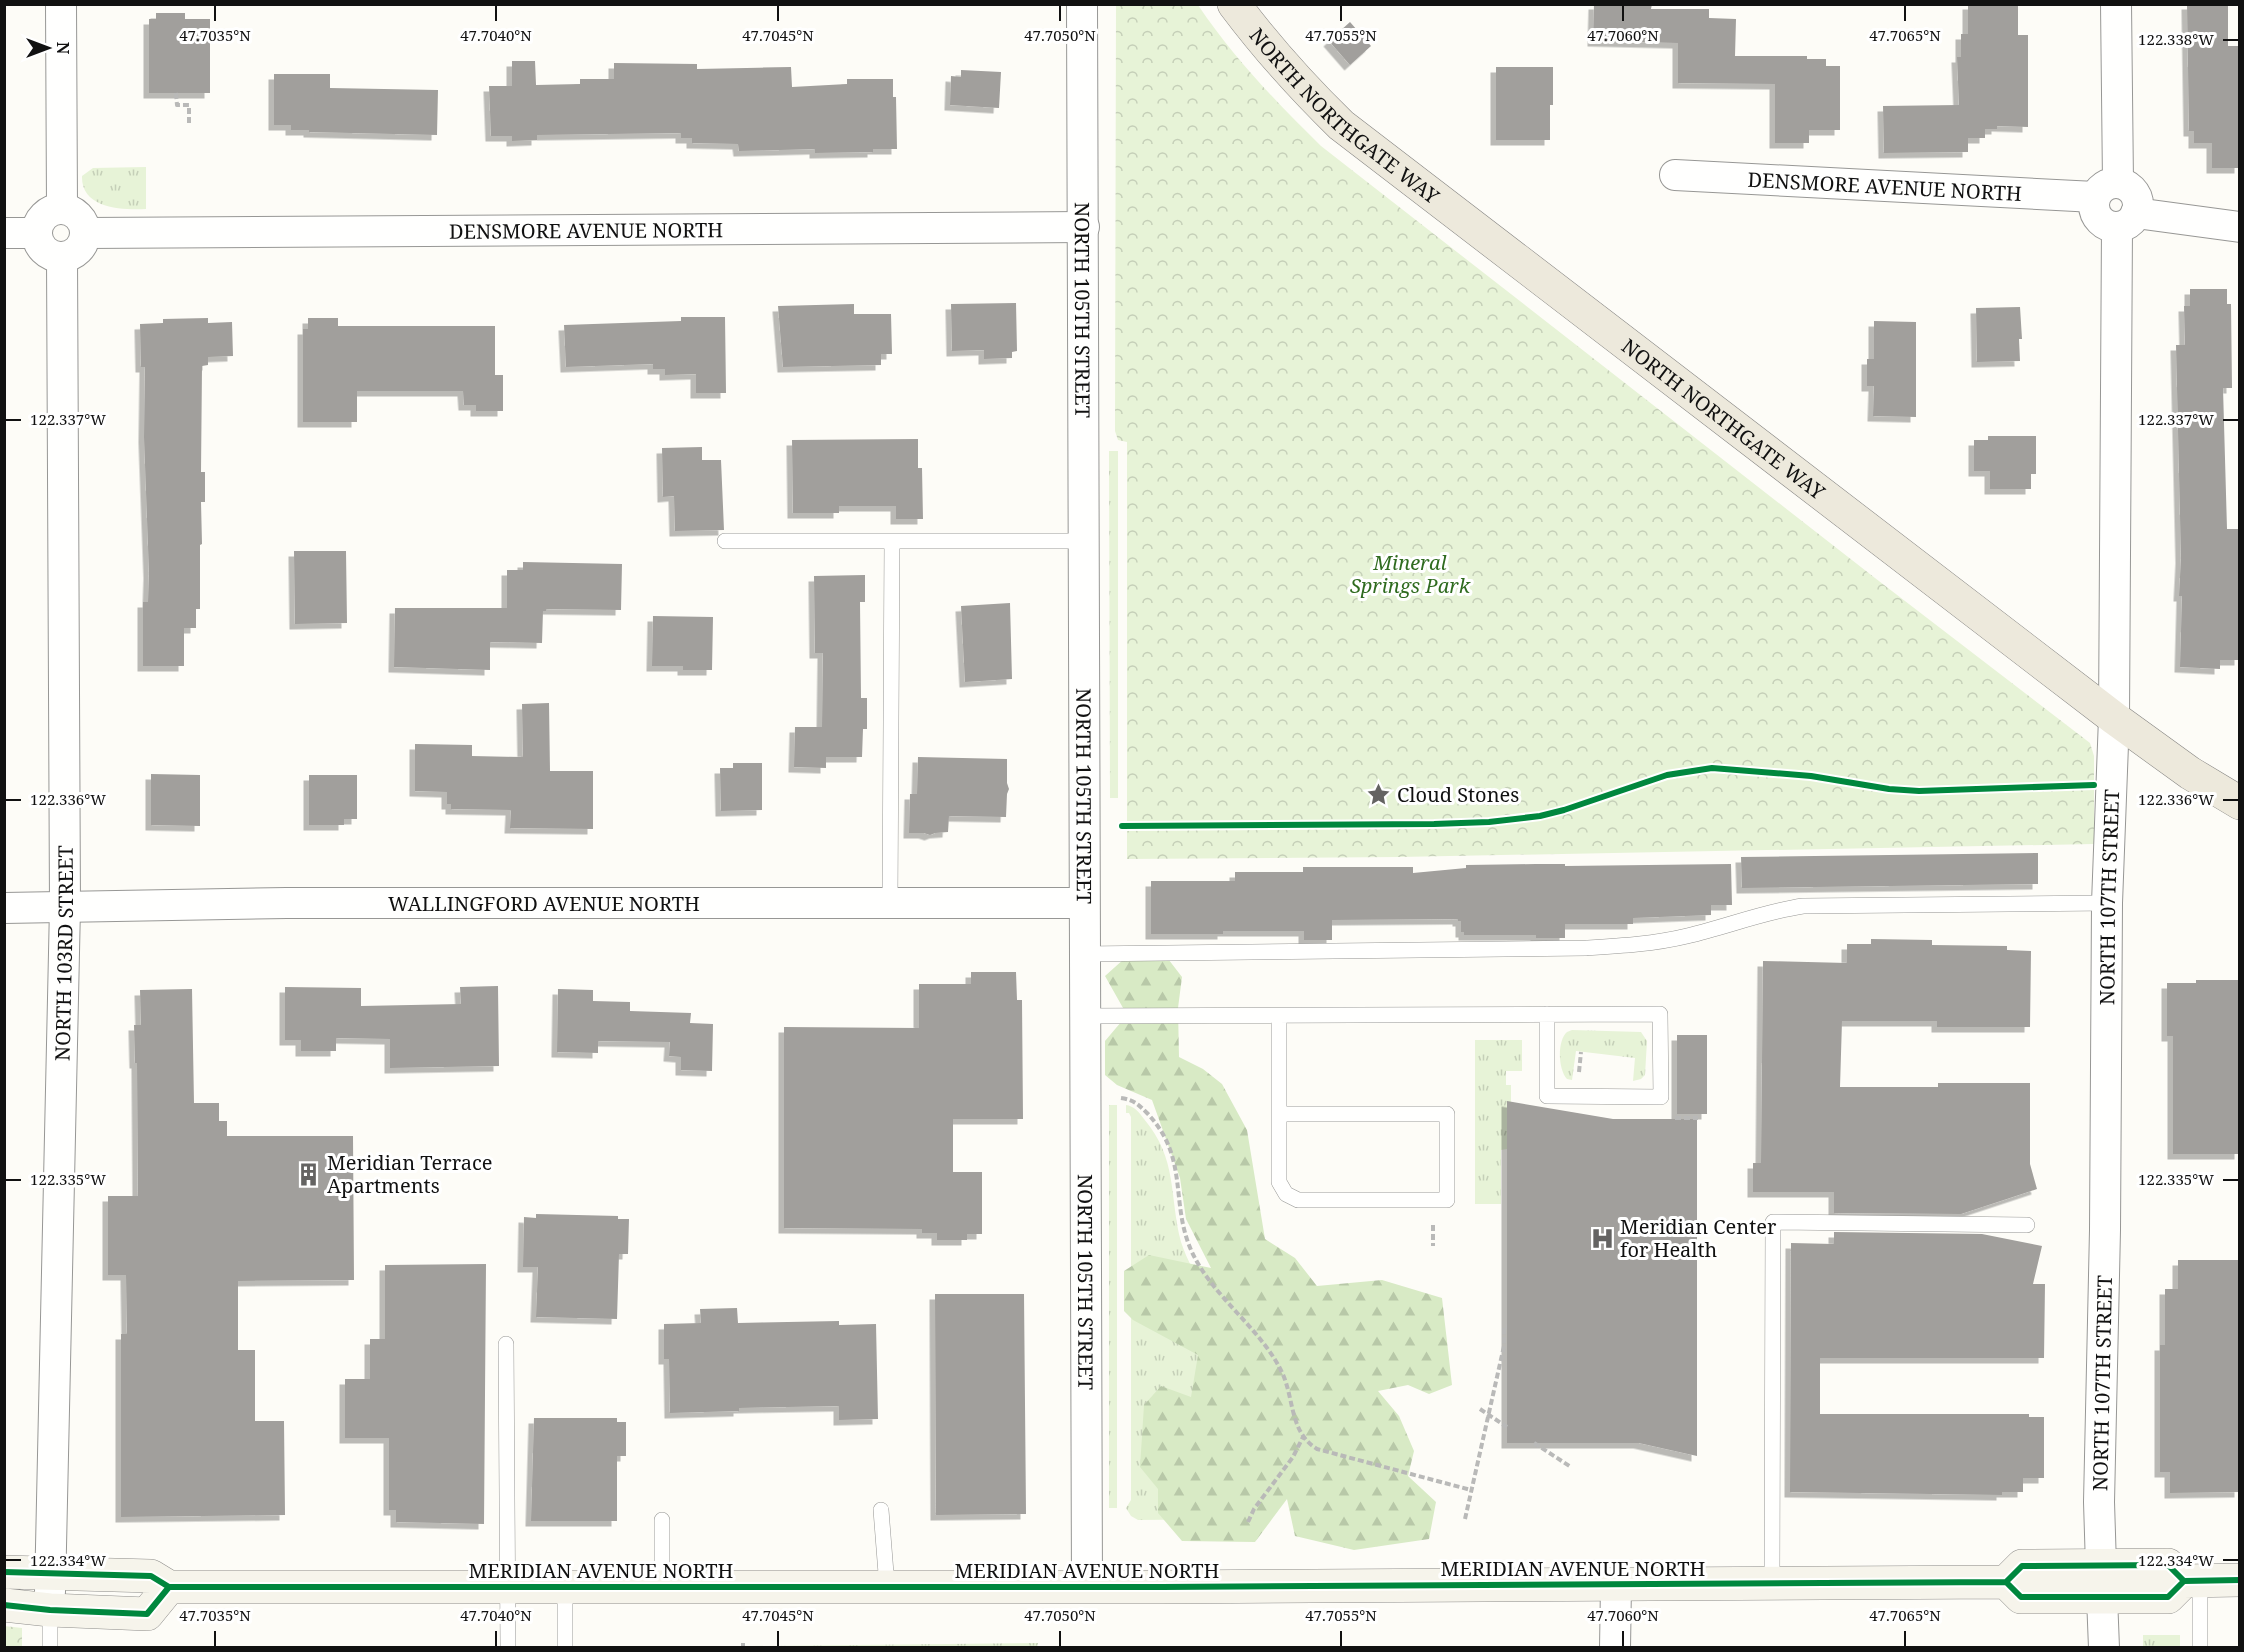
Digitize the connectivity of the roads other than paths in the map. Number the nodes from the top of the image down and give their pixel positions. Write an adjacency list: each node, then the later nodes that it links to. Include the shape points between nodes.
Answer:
1 (61, 4): 7 (street)
2 (1082, 4): 9 (street, NORTH 105TH STREET)
3 (1234, 4): 18 (main road, NORTH NORTHGATE WAY, via 1262,42 1341,125)
4 (2116, 4): 6 (street)
5 (1675, 174): 6 (street, DENSMORE AVENUE NORTH)
6 (2106, 190): 8 (street, NORTH 107TH STREET, via 2127,186 2133,191 2138,204)
7 (62, 208): 12 (street, via 49,211 40,220); 13 (street, via 73,211 82,220)
8 (2127, 220): 10 (street); 18 (street, NORTH 107TH STREET)
9 (1084, 227): 13 (street, DENSMORE AVENUE NORTH); 17 (street, NORTH 105TH STREET)
10 (2240, 227)
11 (4, 232): 12 (street)
12 (37, 233): 14 (street, via 40,245 49,254)
13 (86, 233): 14 (street, via 73,254)
14 (62, 257): 23 (street, NORTH 103RD STREET)
15 (725, 541): 16 (lane)
16 (892, 541): 17 (lane); 20 (lane)
17 (1084, 541): 21 (street, NORTH 105TH STREET)
18 (2114, 718): 19 (main road, NORTH NORTHGATE WAY, via 2190,773); 22 (street, NORTH 107TH STREET)
19 (2240, 803)
20 (890, 903): 21 (street, WALLINGFORD AVENUE NORTH); 23 (street, WALLINGFORD AVENUE NORTH)
21 (1084, 903): 25 (street, NORTH 105TH STREET)
22 (2107, 903): 25 (lane, via 1803,906 1775,910 1685,937 1586,948); 36 (street, NORTH 107TH STREET, via 2099,1502)
23 (65, 907): 24 (street, WALLINGFORD AVENUE NORTH); 45 (street, NORTH 103RD STREET)
24 (4, 908)
25 (1084, 954): 27 (street, NORTH 105TH STREET)
26 (1547, 1014): 26 (lane, via 1660,1014 1661,1096 1547,1096); 28 (lane)
27 (1084, 1016): 28 (lane); 44 (street, NORTH 105TH STREET)
28 (1279, 1016): 29 (lane)
29 (1279, 1114): 29 (lane, via 1279,1182 1292,1198 1447,1200 1447,1114)
30 (2027, 1225): 38 (lane, via 1773,1222)
31 (506, 1344): 40 (lane)
32 (880, 1510): 43 (lane)
33 (662, 1520): 42 (lane)
34 (4, 1572): 45 (street)
35 (2240, 1580): 37 (street)
36 (2102, 1581): 37 (street, MERIDIAN AVENUE NORTH, via 2168,1597); 38 (street, MERIDIAN AVENUE NORTH, via 2021,1597 2006,1582); 51 (street, NORTH 107TH STREET)
37 (2192, 1581): 52 (lane)
38 (1772, 1583): 39 (street, MERIDIAN AVENUE NORTH)
39 (1616, 1585): 44 (street, MERIDIAN AVENUE NORTH); 50 (street)
40 (508, 1586): 41 (street, MERIDIAN AVENUE NORTH); 45 (street, MERIDIAN AVENUE NORTH, via 169,1587 150,1576); 48 (lane)
41 (565, 1586): 42 (street, MERIDIAN AVENUE NORTH); 49 (lane)
42 (662, 1586): 43 (street, MERIDIAN AVENUE NORTH)
43 (887, 1586): 44 (street, MERIDIAN AVENUE NORTH)
44 (1087, 1587)
45 (50, 1592): 46 (street); 47 (lane, NORTH 103RD STREET)
46 (4, 1605)
47 (50, 1647)
48 (508, 1647)
49 (564, 1647)
50 (1615, 1647)
51 (2104, 1647)
52 (2200, 1647)

